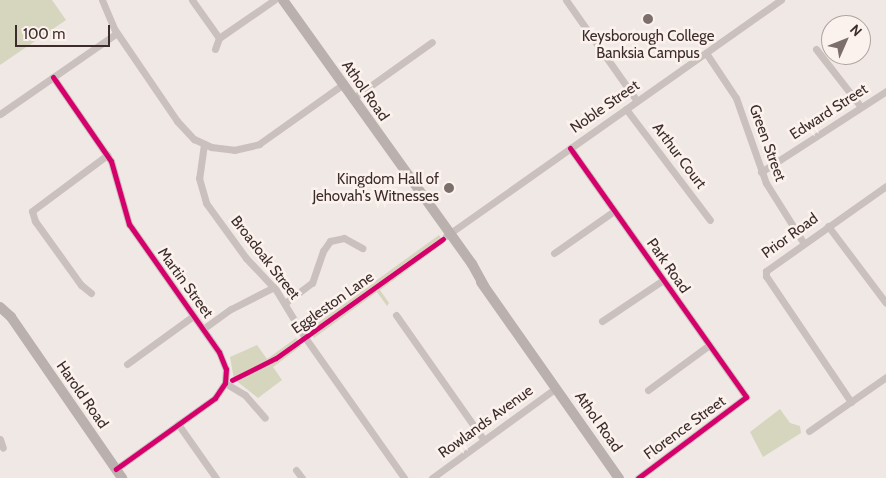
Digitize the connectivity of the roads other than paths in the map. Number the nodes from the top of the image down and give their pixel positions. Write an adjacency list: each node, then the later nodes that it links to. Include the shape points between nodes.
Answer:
1 (102, 0): 7 (street)
2 (192, 0): 8 (street)
3 (274, 0): 8 (street)
4 (283, 0): 14 (main road, Athol Road)
5 (566, 0): 17 (street)
6 (781, 0): 12 (street, Noble Street)
7 (117, 33): 13 (street); 21 (street, via 181,126)
8 (219, 38): 10 (street)
9 (432, 42): 16 (street)
10 (215, 49)
11 (816, 49): 18 (street)
12 (706, 53): 17 (street, Noble Street); 24 (street, Green Street, via 736,98)
13 (53, 78): 20 (street); 23 (street, Martin Street)
14 (342, 84): 16 (main road, Athol Road); 21 (street, via 259,144 234,150)
15 (886, 91): 18 (street, Edward Street)
16 (352, 98): 29 (main road, Athol Road)
17 (637, 101): 19 (street, Noble Street)
18 (861, 106): 24 (street, Edward Street)
19 (626, 109): 22 (street, Noble Street); 27 (street, Arthur Court)
20 (0, 114)
21 (204, 144): 34 (street, Broadoak Street, via 199,178 206,203 246,258)
22 (570, 148): 26 (street, Park Road); 29 (street, Noble Street)
23 (107, 155): 35 (street, via 32,210 35,221 81,285); 41 (street, Martin Street, via 129,224)
24 (761, 172): 30 (street, Green Street)
25 (886, 186): 28 (street, Prior Road)
26 (614, 211): 32 (street); 33 (street, Park Road)
27 (710, 220)
28 (828, 226): 30 (street, Prior Road); 37 (street)
29 (448, 235): 49 (main road, Athol Road)
30 (803, 242): 52 (street, Prior Road, via 771,266 766,276)
31 (362, 248): 36 (street, via 344,238 330,241 312,283)
32 (554, 253)
33 (663, 280): 42 (street); 45 (street, Park Road)
34 (274, 287): 36 (street, Broadoak Street); 43 (street)
35 (91, 293)
36 (285, 303): 64 (street, Broadoak Street, via 304,336)
37 (886, 303)
38 (0, 307): 44 (main road, Harold Road)
39 (0, 313): 44 (main road, Harold Road)
40 (396, 315): 57 (street)
41 (193, 316): 43 (street, Martin Street); 46 (street)
42 (602, 321)
43 (203, 329): 48 (street, Martin Street, via 223,360)
44 (18, 330): 59 (main road, Harold Road)
45 (708, 346): 50 (street); 51 (street, Park Road)
46 (127, 364)
47 (886, 377): 52 (street)
48 (225, 383): 53 (street, via 248,398); 54 (street, via 215,398)
49 (556, 388): 57 (street, Rowlands Avenue); 66 (main road, Athol Road)
50 (648, 390)
51 (746, 397): 67 (street, Florence Street)
52 (851, 402): 55 (street)
53 (264, 418)
54 (178, 424): 59 (street); 62 (street)
55 (809, 431)
56 (0, 439): 58 (street)
57 (484, 440): 65 (street, Rowlands Avenue)
58 (3, 448)
59 (116, 469): 61 (main road, Harold Road)
60 (296, 470): 63 (street)
61 (122, 478)
62 (216, 478)
63 (302, 478)
64 (404, 478)
65 (432, 478)
66 (619, 478)
67 (638, 478)

